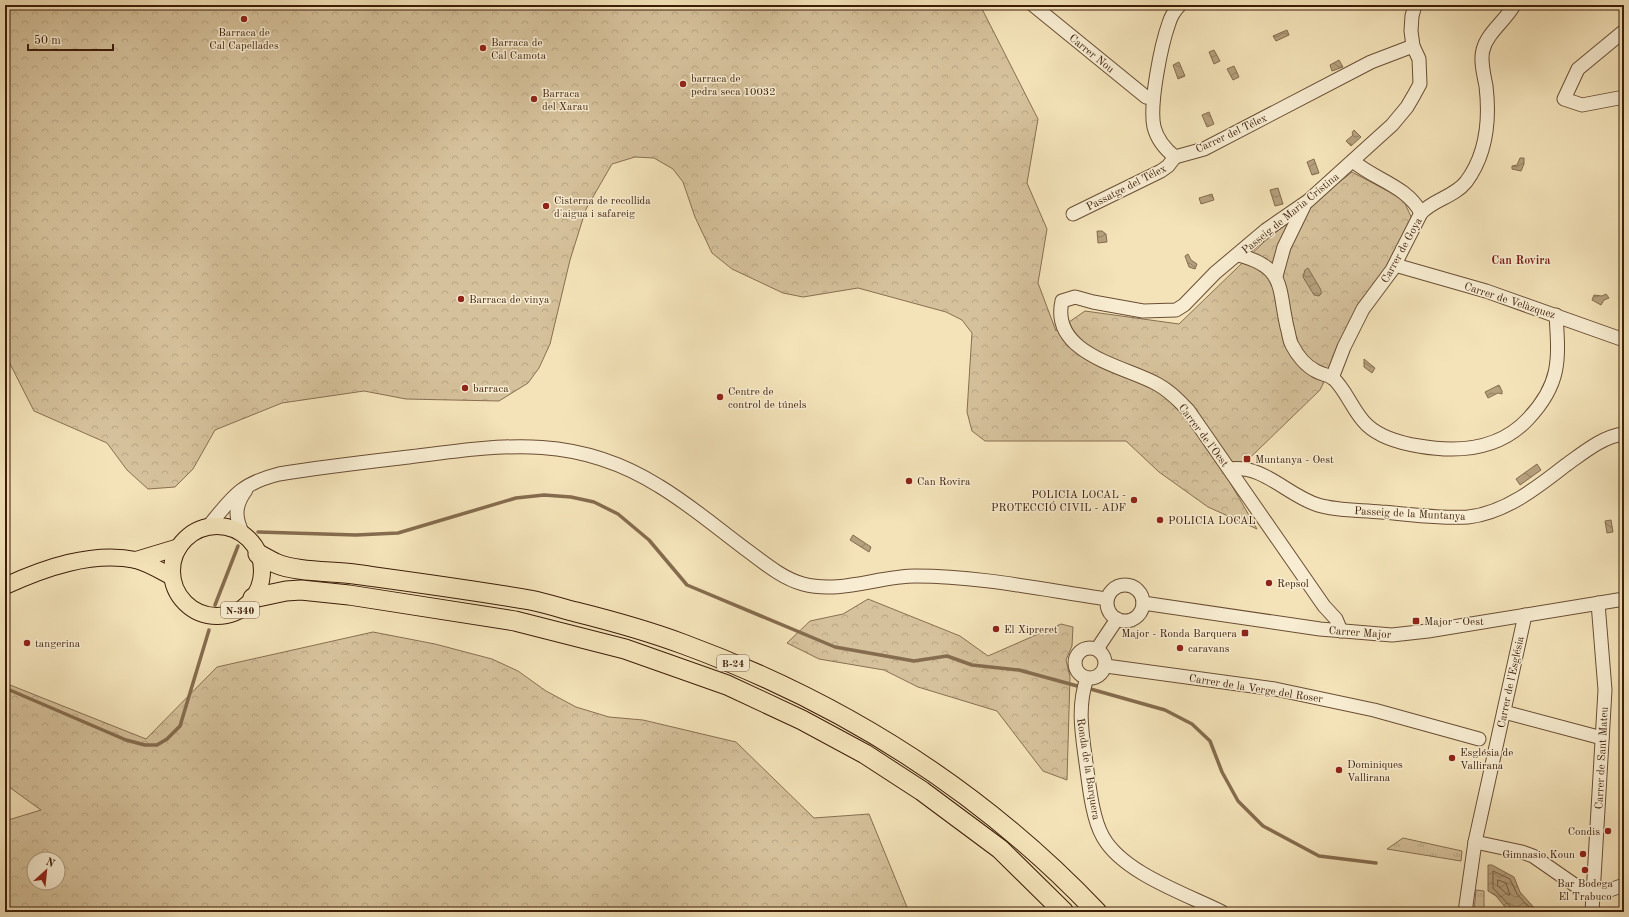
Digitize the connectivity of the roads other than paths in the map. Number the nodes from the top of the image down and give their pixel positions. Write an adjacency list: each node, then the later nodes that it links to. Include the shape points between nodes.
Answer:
1 (1033, 5): 8 (street, Carrer Nou, via 1146,97)
2 (1180, 5): 8 (street, via 1168,24)
3 (1415, 5): 6 (street, Passeig de Maria Cristina, via 1412,16)
4 (1514, 5): 12 (street, Carrer de Goya, via 1488,39 1482,52 1488,111 1479,161 1457,191 1428,206)
5 (1624, 31): 7 (street, via 1578,69 1564,99 1582,105)
6 (1413, 46): 9 (street, Carrer del Télex, via 1372,62 1204,149); 10 (street, Passeig de Maria Cristina, via 1419,59 1420,84 1407,107 1392,125)
7 (1624, 97)
8 (1153, 98): 9 (street, via 1153,121 1157,136)
9 (1175, 156): 13 (street, Passatge del Télex, via 1161,171)
10 (1353, 161): 11 (street, Passeig de Maria Cristina); 12 (street, via 1400,190 1415,202)
11 (1308, 201): 14 (street, Passeig de Maria Cristina, via 1266,230); 16 (street, via 1300,212 1284,247)
12 (1421, 213): 15 (street, Carrer de Goya)
13 (1073, 214)
14 (1238, 255): 16 (street, via 1251,258); 17 (street, Passeig de Maria Cristina, via 1176,310 1143,311 1075,297)
15 (1394, 265): 18 (street, Carrer de Velàzquez, via 1486,291); 20 (street, Carrer de Goya, via 1384,283 1363,309)
16 (1276, 276): 20 (street, via 1291,344 1315,371)
17 (1062, 301): 22 (street, Carrer de l'Oest, via 1060,319 1072,340 1094,357 1172,393 1188,410)
18 (1556, 315): 19 (street, Carrer de Velàzquez); 20 (street, via 1556,373 1548,395 1514,432 1479,447 1445,450 1413,446 1384,437 1358,415 1345,393)
19 (1624, 340)
20 (1332, 378)
21 (1624, 434): 22 (street, Passeig de la Muntanya, via 1605,440 1508,504 1469,516 1426,516 1326,507 1301,498 1252,470)
22 (1230, 469): 36 (street, Carrer de l'Oest)
23 (249, 486): 24 (street, N-340, via 238,491); 25 (street, N-340, via 241,496 236,510 236,518); 32 (street, N-340, via 279,474 461,450 516,445 558,448 602,458 640,475 678,499 770,568 801,584 832,587 900,577 940,577)
24 (207, 528): 25 (main road, N-340, via 226,528); 26 (main road, N-340, via 191,535)
25 (243, 534): 27 (main road, N-340)
26 (179, 547): 28 (main road, N-340); 29 (main road, N-340, via 173,562)
27 (258, 554): 31 (main road, N-340, via 262,565 262,577); 51 (highway, B-24, via 276,564 290,567 350,573 533,601 637,627 728,661 811,699 875,734 934,772 1012,831 1074,887)
28 (136, 560): 29 (main road, N-340); 30 (main road, N-340, via 87,560 63,564)
29 (172, 577): 31 (main road, N-340, via 176,591 185,603 207,616 233,614)
30 (5, 586)
31 (253, 598): 50 (highway, B-24, via 286,591 349,595 514,621 625,649 727,685 851,746 922,790 1000,849)
32 (1107, 599): 34 (street, via 1112,590 1128,586 1138,591); 38 (street, via 1108,611)
33 (1624, 599): 35 (street, Carrer Major)
34 (1143, 603): 38 (street, via 1136,618); 39 (street, Carrer Major)
35 (1598, 604): 37 (street, Carrer Major); 45 (street, Carrer de Sant Mateu, via 1605,690)
36 (1324, 606): 39 (street); 40 (street, Carrer de l'Oest, via 1336,619)
37 (1525, 615): 40 (street, Carrer Major, via 1392,635); 44 (street, Carrer de l'Església)
38 (1117, 619): 41 (street)
39 (1320, 629): 40 (street, Carrer Major)
40 (1341, 631)
41 (1097, 649): 42 (street, via 1104,655); 43 (street, via 1087,648 1076,658 1078,673)
42 (1106, 666): 43 (street, via 1100,676); 46 (street, Carrer de la Verge del Roser, via 1275,689 1405,718)
43 (1087, 678): 52 (street, Ronda de la Barquera, via 1081,694 1080,717 1096,820 1102,836 1120,858 1134,869)
44 (1504, 712): 45 (street); 46 (street, Carrer de l'Església)
45 (1602, 738): 49 (street, Carrer de Sant Mateu)
46 (1487, 741): 47 (street, Carrer de l'Església)
47 (1475, 842): 49 (street, via 1533,856 1582,890); 53 (street, Carrer de l'Església)
48 (1624, 885): 49 (street, via 1604,892)
49 (1593, 892): 54 (street, Carrer de Sant Mateu)
50 (1064, 912)
51 (1097, 912)
52 (1222, 912)
53 (1465, 912)
54 (1592, 912)

